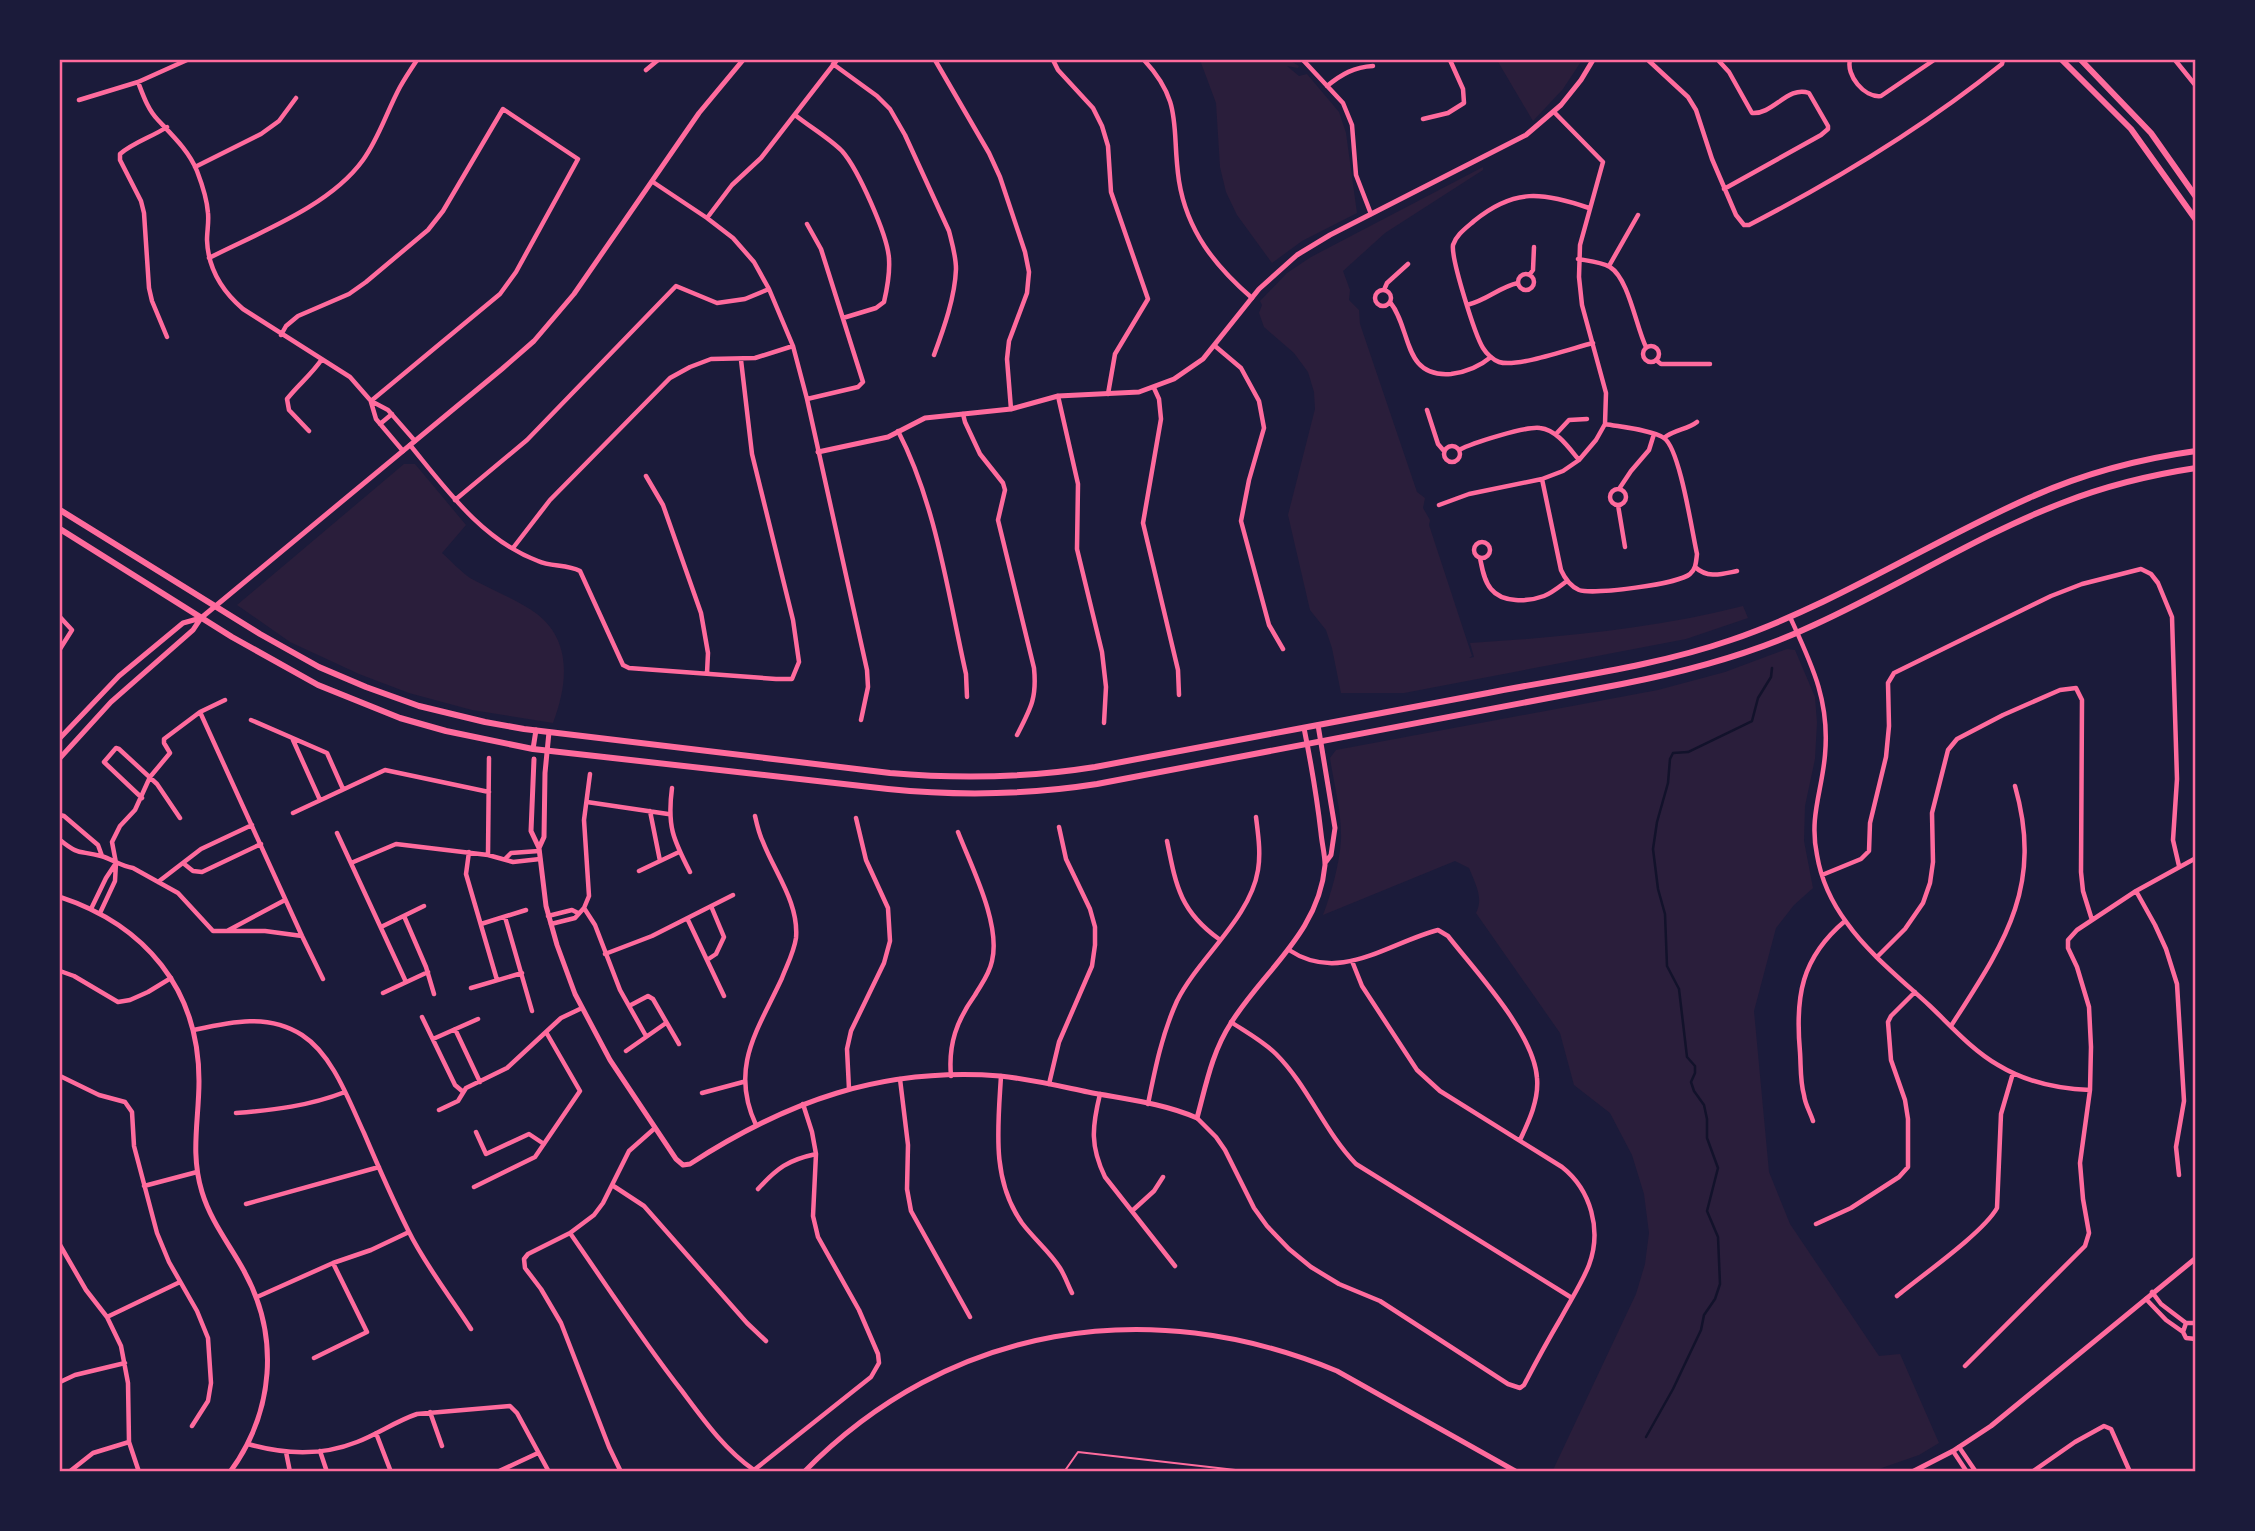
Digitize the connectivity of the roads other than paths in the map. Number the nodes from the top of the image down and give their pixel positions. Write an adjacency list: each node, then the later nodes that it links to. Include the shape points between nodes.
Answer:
1 (187, 60): 22 (street)
2 (417, 60): 42 (street, via 364,159 349,178 327,197)
3 (659, 60): 21 (street)
4 (743, 60): 32 (street, via 699,113)
5 (935, 60): 71 (street, via 989,153 1025,252 1027,293 1007,359)
6 (1053, 60): 67 (street, via 1093,108 1102,126 1111,192 1148,299 1115,354)
7 (1144, 60): 50 (street, via 1158,74 1174,108 1179,182 1186,209 1203,246)
8 (1303, 60): 23 (street)
9 (1450, 60): 29 (street, via 1464,103)
10 (1593, 60): 27 (street)
11 (1648, 60): 33 (street, via 1689,97)
12 (1718, 60): 33 (street, via 1730,72 1752,113 1764,112 1802,91 1809,93 1828,129)
13 (1934, 60): 18 (street, via 1873,97 1865,94 1849,71)
14 (2003, 60): 33 (street, via 1973,88 1892,143 1749,225 1737,215)
15 (2062, 60): 39 (main road, via 2131,129)
16 (2081, 60): 34 (main road, via 2151,134)
17 (2175, 60): 24 (street)
18 (1849, 61)
19 (835, 62): 28 (street); 60 (street, via 890,109 949,231 956,269)
20 (1373, 66): 23 (street, via 1346,72)
21 (646, 70)
22 (138, 82): 26 (street); 30 (street, via 157,119)
23 (1327, 86): 36 (street, via 1343,103 1352,125 1356,175)
24 (2196, 86)
25 (296, 98): 31 (street, via 279,121 261,134)
26 (79, 100)
27 (1554, 112): 35 (street, via 1603,163); 36 (street, via 1525,135)
28 (795, 116): 38 (street); 53 (street, via 850,161 887,244 890,260 884,302)
29 (1423, 119)
30 (167, 127): 31 (street); 55 (street, via 120,154 141,201 149,289)
31 (195, 167): 42 (street, via 208,213)
32 (653, 182): 38 (street); 84 (street, via 552,321)
33 (1724, 188)
34 (2196, 197)
35 (1589, 208): 43 (street); 52 (street, via 1549,196 1516,197 1478,218 1453,244)
36 (1371, 214): 50 (street, via 1297,255)
37 (1638, 215): 45 (street)
38 (708, 218): 48 (street, via 754,262)
39 (2196, 220)
40 (807, 223): 53 (street, via 821,249)
41 (1534, 247): 46 (street)
42 (209, 258): 54 (street, via 228,296)
43 (1578, 259): 45 (street); 56 (street, via 1582,305)
44 (1408, 264): 49 (street)
45 (1609, 266): 59 (street, via 1623,283)
46 (1530, 274): 47 (street, via 1520,276); 47 (street, via 1532,288 1524,290)
47 (1518, 283): 52 (street)
48 (769, 289): 57 (street); 95 (street, via 717,303 676,286 527,440)
49 (1384, 290): 51 (street); 51 (street, via 1376,294 1375,302 1381,306)
50 (1252, 298): 58 (street)
51 (1390, 302): 61 (street, via 1413,358 1422,368 1449,374 1480,366)
52 (1467, 305): 61 (street)
53 (843, 318): 69 (street, via 863,382)
54 (281, 335): 62 (street); 70 (street, via 298,316 366,282 428,230 503,109 578,159 500,294)
55 (167, 337)
56 (1593, 343): 61 (street, via 1510,363); 78 (street, via 1606,393)
57 (793, 346): 63 (street); 69 (street)
58 (1215, 346): 66 (street, via 1191,369); 112 (street, via 1241,368 1259,401 1264,428 1241,521 1269,625)
59 (1646, 347): 64 (street, via 1657,349); 64 (street, via 1644,359)
60 (934, 355)
61 (1491, 357)
62 (322, 359): 70 (street, via 350,377); 80 (street, via 287,399 289,410)
63 (741, 360): 101 (street, via 711,359 670,378 550,500); 113 (street, via 752,454 793,620 799,663 792,679)
64 (1656, 360): 65 (street, via 1661,364)
65 (1710, 363)
66 (1154, 388): 67 (street); 114 (street, via 1161,419 1143,523 1178,670)
67 (1108, 395): 68 (street)
68 (1058, 396): 71 (street); 120 (street, via 1078,484 1077,549 1102,652)
69 (807, 399): 89 (street)
70 (371, 401): 74 (street); 77 (street)
71 (1011, 409): 73 (street)
72 (1427, 410): 87 (street)
73 (963, 413): 79 (street, via 925,418); 125 (street, via 980,454 1005,490 998,520 1036,687)
74 (392, 414): 77 (street); 84 (street)
75 (1587, 419): 82 (street, via 1569,420)
76 (1697, 422): 83 (street)
77 (380, 424): 85 (street)
78 (1605, 424): 81 (street); 90 (street)
79 (898, 430): 89 (street, via 888,437); 115 (street, via 926,495)
80 (309, 431)
81 (1654, 434): 83 (street); 94 (street, via 1648,450)
82 (1556, 435): 86 (street, via 1540,428 1481,440); 90 (street)
83 (1664, 438): 103 (street, via 1678,466 1697,554)
84 (412, 443): 85 (street); 95 (street)
85 (403, 450): 106 (street)
86 (1459, 450): 87 (street, via 1450,446); 87 (street, via 1453,462 1446,460)
87 (1444, 451)
88 (2196, 451): 108 (main road, via 2114,468 2049,490)
89 (818, 452): 119 (street, via 867,670)
90 (1579, 460): 93 (street)
91 (2196, 468): 110 (main road, via 2115,485 2050,508)
92 (646, 476): 113 (street, via 663,505 701,613)
93 (1542, 479): 96 (street); 105 (street)
94 (1619, 489): 97 (street, via 1626,499); 97 (street, via 1610,496)
95 (456, 500): 101 (street, via 479,525)
96 (1439, 505)
97 (1618, 505): 100 (street)
98 (60, 510): 106 (main road)
99 (60, 529): 109 (main road)
100 (1626, 547)
101 (513, 548): 113 (street, via 537,561 580,570 623,665)
102 (1480, 558): 105 (street, via 1491,590 1505,598 1541,598)
103 (1694, 570): 104 (street, via 1712,575); 105 (street, via 1676,581 1600,592 1576,589)
104 (1737, 571)
105 (1567, 581)
106 (214, 606): 109 (street); 123 (main road, via 298,656 385,695 454,716)
107 (60, 617): 111 (street, via 72,630)
108 (1790, 617): 110 (street); 121 (main road, via 1680,655)
109 (201, 618): 126 (street, via 183,623 119,676); 130 (main road, via 295,674 362,704 446,731); 132 (street, via 99,713)
110 (1797, 633): 128 (main road, via 1671,675); 179 (street, via 1823,698 1825,757 1814,822)
111 (60, 649)
112 (1283, 649)
113 (707, 673)
114 (1179, 695)
115 (967, 697)
116 (225, 700): 117 (street)
117 (200, 712): 136 (street, via 164,739 170,753); 154 (street)
118 (251, 720): 127 (street)
119 (861, 720)
120 (1104, 723)
121 (1318, 725): 122 (main road); 128 (street)
122 (1304, 728): 124 (main road, via 1062,772 972,778 890,773); 129 (street)
123 (536, 730): 124 (main road); 130 (street)
124 (549, 732): 131 (street)
125 (1017, 735)
126 (60, 738)
127 (293, 739): 139 (street, via 327,753); 142 (street)
128 (1321, 743): 129 (main road); 156 (street)
129 (1308, 745): 131 (main road, via 1097,784 989,794 888,789); 157 (street)
130 (533, 749): 131 (main road); 134 (street)
131 (547, 750): 145 (street)
132 (60, 758)
133 (489, 758): 140 (street)
134 (534, 759): 144 (street)
135 (590, 774): 143 (street)
136 (150, 777): 141 (street); 141 (street, via 118,747 104,760); 152 (street)
137 (2015, 786): 228 (street, via 2023,814 2024,846 2018,903 1995,957)
138 (672, 788): 148 (street)
139 (343, 789): 140 (street, via 385,770); 142 (street)
140 (489, 792): 166 (street)
141 (142, 798): 172 (street, via 112,842)
142 (320, 800): 147 (street)
143 (587, 802): 146 (street); 187 (street, via 589,896)
144 (531, 808): 145 (street); 163 (street, via 531,831)
145 (544, 808): 163 (street, via 544,837)
146 (650, 811): 148 (street); 171 (street)
147 (293, 813)
148 (668, 814): 165 (street)
149 (60, 815): 167 (street, via 98,845)
150 (755, 816): 242 (street, via 792,906 796,940 748,1054)
151 (1256, 817): 203 (street, via 1260,850 1252,891)
152 (180, 818)
153 (856, 818): 244 (street, via 866,860 888,908 890,941 846,1049)
154 (252, 825): 162 (street); 173 (street, via 201,849)
155 (1059, 827): 243 (street, via 1066,859 1090,909 1095,945 1092,966 1059,1042)
156 (1335, 828): 157 (street); 175 (street, via 1331,855)
157 (1320, 829): 175 (street)
158 (958, 832): 238 (street, via 995,933 988,976 955,1030)
159 (337, 833): 174 (street)
160 (60, 840): 167 (street, via 75,852)
161 (1167, 841): 203 (street, via 1180,894 1190,913)
162 (261, 844): 173 (street, via 202,872); 184 (street)
163 (539, 849): 169 (street, via 511,853); 170 (street)
164 (469, 852): 166 (street); 174 (street, via 396,844); 198 (street, via 466,874)
165 (679, 852): 171 (street); 178 (street)
166 (488, 855): 169 (street)
167 (102, 856): 172 (street)
168 (2196, 858): 176 (street)
169 (505, 859): 170 (street)
170 (540, 859): 193 (street)
171 (660, 861): 177 (street)
172 (116, 863): 180 (street); 188 (street); 190 (street, via 115,881)
173 (183, 863): 180 (street)
174 (351, 863): 200 (street)
175 (1325, 863): 204 (street, via 1317,898)
176 (2179, 866): 179 (street, via 2173,840 2177,779 2172,617 2158,583 2141,569 2051,596 1894,673 1888,683 1886,757 1870,823 1869,851); 181 (street)
177 (639, 871)
178 (690, 872)
179 (1822, 875): 197 (street)
180 (158, 882): 201 (street, via 184,899 211,929)
181 (2136, 891): 196 (street); 264 (street, via 2166,949 2177,984 2184,1101 2176,1147)
182 (733, 895): 186 (street)
183 (60, 897): 188 (street)
184 (285, 900): 201 (street); 202 (street)
185 (424, 906): 192 (street)
186 (711, 906): 195 (street); 207 (street, via 724,937 716,954)
187 (584, 908): 191 (street); 205 (street)
188 (91, 909): 190 (street)
189 (526, 910): 194 (street)
190 (100, 913): 212 (street, via 137,937)
191 (578, 913): 193 (street, via 572,910); 199 (street)
192 (404, 916): 200 (street); 210 (street)
193 (548, 916): 199 (street)
194 (505, 917): 198 (street); 211 (street)
195 (688, 920): 205 (street); 207 (street)
196 (2092, 920): 206 (street, via 2081,872 2082,700 2076,688 2060,690 2003,715 1957,739 1948,750 1932,813 1930,883 1905,929); 245 (street, via 2068,940 2089,1007)
197 (1845, 921): 206 (street); 255 (street, via 1822,944 1801,985 1797,1025 1803,1095)
198 (481, 924): 214 (street)
199 (551, 924): 222 (street)
200 (381, 927): 215 (street)
201 (226, 931): 202 (street)
202 (302, 936): 213 (street)
203 (1219, 939): 251 (street, via 1178,999 1158,1054)
204 (1289, 950): 208 (street, via 1309,961); 226 (street)
205 (605, 954): 221 (street)
206 (1878, 956): 217 (street)
207 (707, 960): 220 (street)
208 (1352, 961): 259 (street, via 1365,991 1424,1078); 259 (street, via 1438,930 1448,936 1524,1035 1533,1055 1537,1094)
209 (60, 971): 212 (street, via 118,1002)
210 (428, 972): 215 (street); 219 (street)
211 (522, 973): 214 (street); 223 (street)
212 (171, 978): 230 (street)
213 (323, 979)
214 (497, 980): 216 (street)
215 (406, 982): 218 (street)
216 (471, 988)
217 (1915, 992): 228 (street); 272 (street, via 1888,1022 1891,1060 1908,1119 1908,1167 1871,1196)
218 (383, 993)
219 (435, 995)
220 (724, 996)
221 (629, 1006): 227 (street, via 648,996); 232 (street)
222 (582, 1008): 231 (street); 257 (street)
223 (532, 1011)
224 (422, 1017): 233 (street)
225 (478, 1019): 229 (street)
226 (1231, 1022): 254 (street, via 1213,1059); 284 (street, via 1275,1052 1356,1164)
227 (666, 1023): 232 (street); 234 (street)
228 (1951, 1026): 236 (street, via 1982,1055)
229 (456, 1029): 233 (street); 241 (street)
230 (194, 1030): 247 (street, via 233,1021 282,1026 303,1035 317,1049); 263 (street, via 199,1083 194,1139)
231 (546, 1032): 241 (street, via 507,1068); 260 (street, via 580,1091)
232 (646, 1036): 235 (street)
233 (433, 1039): 246 (street)
234 (679, 1044)
235 (626, 1051)
236 (2012, 1073): 245 (street, via 2046,1085); 282 (street, via 2001,1114 1997,1208)
237 (60, 1076): 267 (street, via 125,1102 132,1112)
238 (951, 1076): 239 (street); 240 (street)
239 (1001, 1076): 243 (street); 281 (street, via 1001,1177 1016,1213 1060,1268)
240 (900, 1079): 244 (street); 287 (street, via 911,1210)
241 (480, 1082): 246 (street)
242 (743, 1082): 248 (street); 256 (street)
243 (1049, 1084): 249 (street)
244 (849, 1089): 250 (street)
245 (2090, 1090): 296 (street, via 2080,1163 2090,1233 2085,1246)
246 (462, 1091): 252 (street, via 458,1101)
247 (345, 1092): 253 (street, via 310,1104); 262 (street)
248 (702, 1093)
249 (1100, 1094): 251 (street); 271 (street, via 1093,1123 1098,1162)
250 (802, 1103): 256 (street); 261 (street)
251 (1148, 1104): 254 (street)
252 (439, 1110)
253 (236, 1113)
254 (1196, 1118): 284 (street, via 1216,1137 1254,1208 1289,1249 1311,1267 1380,1301 1514,1387 1524,1385)
255 (1812, 1121)
256 (756, 1125): 257 (street, via 683,1165)
257 (655, 1128): 266 (street, via 629,1151)
258 (476, 1132): 260 (street, via 486,1154 528,1133)
259 (1520, 1140): 284 (street, via 1573,1175 1592,1213 1589,1265)
260 (544, 1144): 268 (street, via 535,1157)
261 (816, 1154): 269 (street, via 775,1170); 274 (street, via 813,1216 818,1237 859,1310 879,1363 871,1377 754,1470 735,1457 701,1417)
262 (379, 1167): 270 (street); 273 (street)
263 (197, 1172): 267 (street); 283 (street, via 211,1218)
264 (2179, 1175)
265 (1163, 1177): 271 (street)
266 (611, 1185): 274 (street, via 594,1215); 293 (street, via 644,1206)
267 (144, 1186): 279 (street, via 156,1233)
268 (474, 1187)
269 (758, 1189)
270 (246, 1204)
271 (1132, 1211): 278 (street)
272 (1816, 1224)
273 (408, 1232): 277 (street); 290 (street)
274 (570, 1233): 316 (street, via 528,1254 525,1268 561,1323)
275 (60, 1245): 286 (street)
276 (2196, 1258): 280 (street)
277 (333, 1263): 283 (street); 294 (street, via 367,1332)
278 (1175, 1266)
279 (180, 1282): 286 (street); 299 (street, via 208,1338 211,1360 208,1401)
280 (2152, 1292): 285 (street); 288 (street)
281 (1072, 1293)
282 (1897, 1296)
283 (257, 1297): 302 (street, via 268,1346 267,1369 258,1422)
284 (1572, 1298)
285 (2145, 1298): 291 (street); 304 (street, via 2012,1409)
286 (107, 1317): 295 (street)
287 (970, 1317)
288 (2186, 1323): 289 (street); 291 (street)
289 (2196, 1323)
290 (471, 1329)
291 (2183, 1332): 292 (street, via 2186,1338)
292 (2196, 1339)
293 (766, 1341)
294 (314, 1358)
295 (125, 1363): 297 (street); 301 (street)
296 (1965, 1366)
297 (60, 1382)
298 (430, 1412): 300 (street); 303 (street); 307 (street, via 510,1406)
299 (192, 1426)
300 (376, 1433): 305 (street); 313 (street)
301 (129, 1442): 308 (street, via 93,1453); 309 (street)
302 (248, 1444): 306 (street); 310 (street)
303 (442, 1446)
304 (1956, 1449): 321 (street); 322 (street); 323 (street)
305 (320, 1451): 306 (street); 312 (street)
306 (286, 1452): 311 (street)
307 (538, 1452): 314 (street); 315 (street)
308 (69, 1472)
309 (139, 1472)
310 (230, 1472)
311 (290, 1472)
312 (327, 1472)
313 (391, 1472)
314 (497, 1472)
315 (549, 1472)
316 (621, 1472)
317 (804, 1472): 320 (street, via 866,1417 951,1369 1040,1340 1142,1328 1228,1337 1313,1361)
318 (1064, 1472): 319 (lane, via 1078,1452)
319 (1253, 1472)
320 (1517, 1472)
321 (1912, 1472)
322 (1967, 1472)
323 (1976, 1472)
324 (2032, 1472): 325 (street, via 2104,1426 2111,1429)
325 (2130, 1472)

